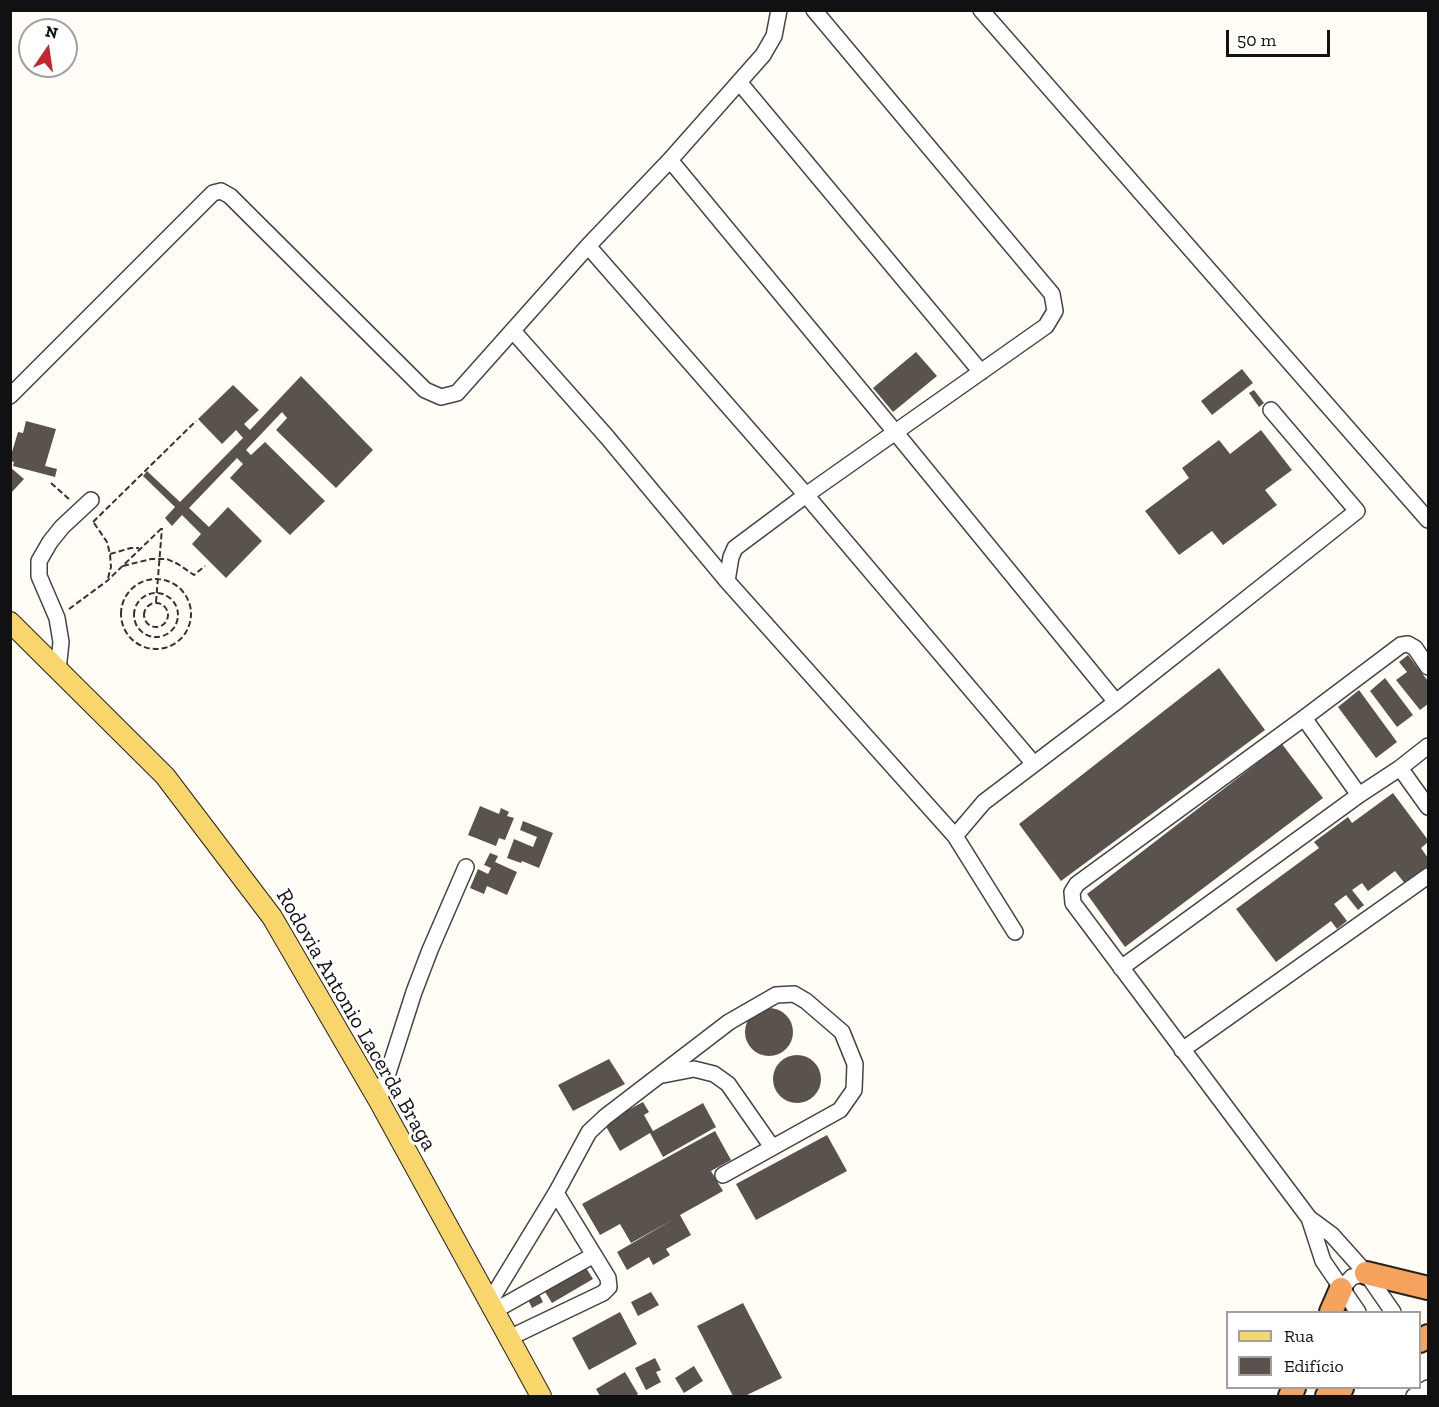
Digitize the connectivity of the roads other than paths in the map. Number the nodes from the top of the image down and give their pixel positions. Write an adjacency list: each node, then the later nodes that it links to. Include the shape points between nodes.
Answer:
1 (779, 10): 4 (street, via 774,36)
2 (814, 10): 8 (street, via 1052,294 1055,311 1046,326)
3 (981, 10): 14 (street)
4 (739, 82): 5 (street); 8 (street)
5 (670, 160): 6 (street); 11 (street)
6 (588, 246): 7 (street); 12 (street)
7 (513, 331): 9 (street, via 458,393 441,397 425,390 221,191 213,193); 15 (street)
8 (981, 372): 11 (street)
9 (10, 396)
10 (1271, 410): 19 (street, via 1357,511)
11 (896, 433): 12 (street); 19 (street)
12 (806, 495): 15 (street, via 735,548); 22 (street)
13 (86, 505): 18 (street, via 62,527 39,561 39,576 57,618 61,642)
14 (1428, 520)
15 (727, 580): 26 (street)
16 (10, 622): 18 (main road, Rodovia Antonio Lacerda Braga)
17 (1428, 667): 20 (street, via 1415,648 1401,645)
18 (58, 670): 33 (main road, Rodovia Antonio Lacerda Braga, via 165,776 272,917)
19 (1116, 702): 22 (street)
20 (1304, 718): 24 (street); 30 (street, via 1077,884 1072,892 1073,903)
21 (1428, 746): 23 (street)
22 (1034, 764): 26 (street, via 984,802)
23 (1400, 768): 24 (street); 25 (street)
24 (1359, 795): 30 (street)
25 (1428, 807)
26 (955, 836): 29 (street)
27 (466, 867): 33 (street, via 414,993)
28 (1428, 876): 31 (street)
29 (1015, 932)
30 (1121, 968): 31 (street)
31 (1182, 1050): 37 (street)
32 (660, 1076): 34 (street, via 694,1069 714,1074 728,1084); 34 (street, via 729,1022 776,995 794,994 806,1001 842,1032 855,1064 854,1090 840,1110); 36 (street, via 589,1132)
33 (379, 1101): 42 (main road, Rodovia Antonio Lacerda Braga)
34 (772, 1148): 35 (street)
35 (723, 1175)
36 (556, 1193): 38 (street); 42 (street)
37 (1309, 1218): 39 (street, via 1332,1235); 41 (street, via 1323,1261)
38 (594, 1255): 42 (street); 46 (street, via 608,1278 609,1287 603,1293)
39 (1366, 1273): 40 (highway); 41 (street, via 1352,1277); 45 (street)
40 (1428, 1288)
41 (1341, 1289): 43 (highway); 44 (street)
42 (491, 1307): 46 (main road, Rodovia Antonio Lacerda Braga)
43 (1331, 1311)
44 (1357, 1311)
45 (1392, 1311)
46 (508, 1338): 48 (main road, Rodovia Antonio Lacerda Braga)
47 (1428, 1388): 49 (street)
48 (541, 1396)
49 (1414, 1396)

